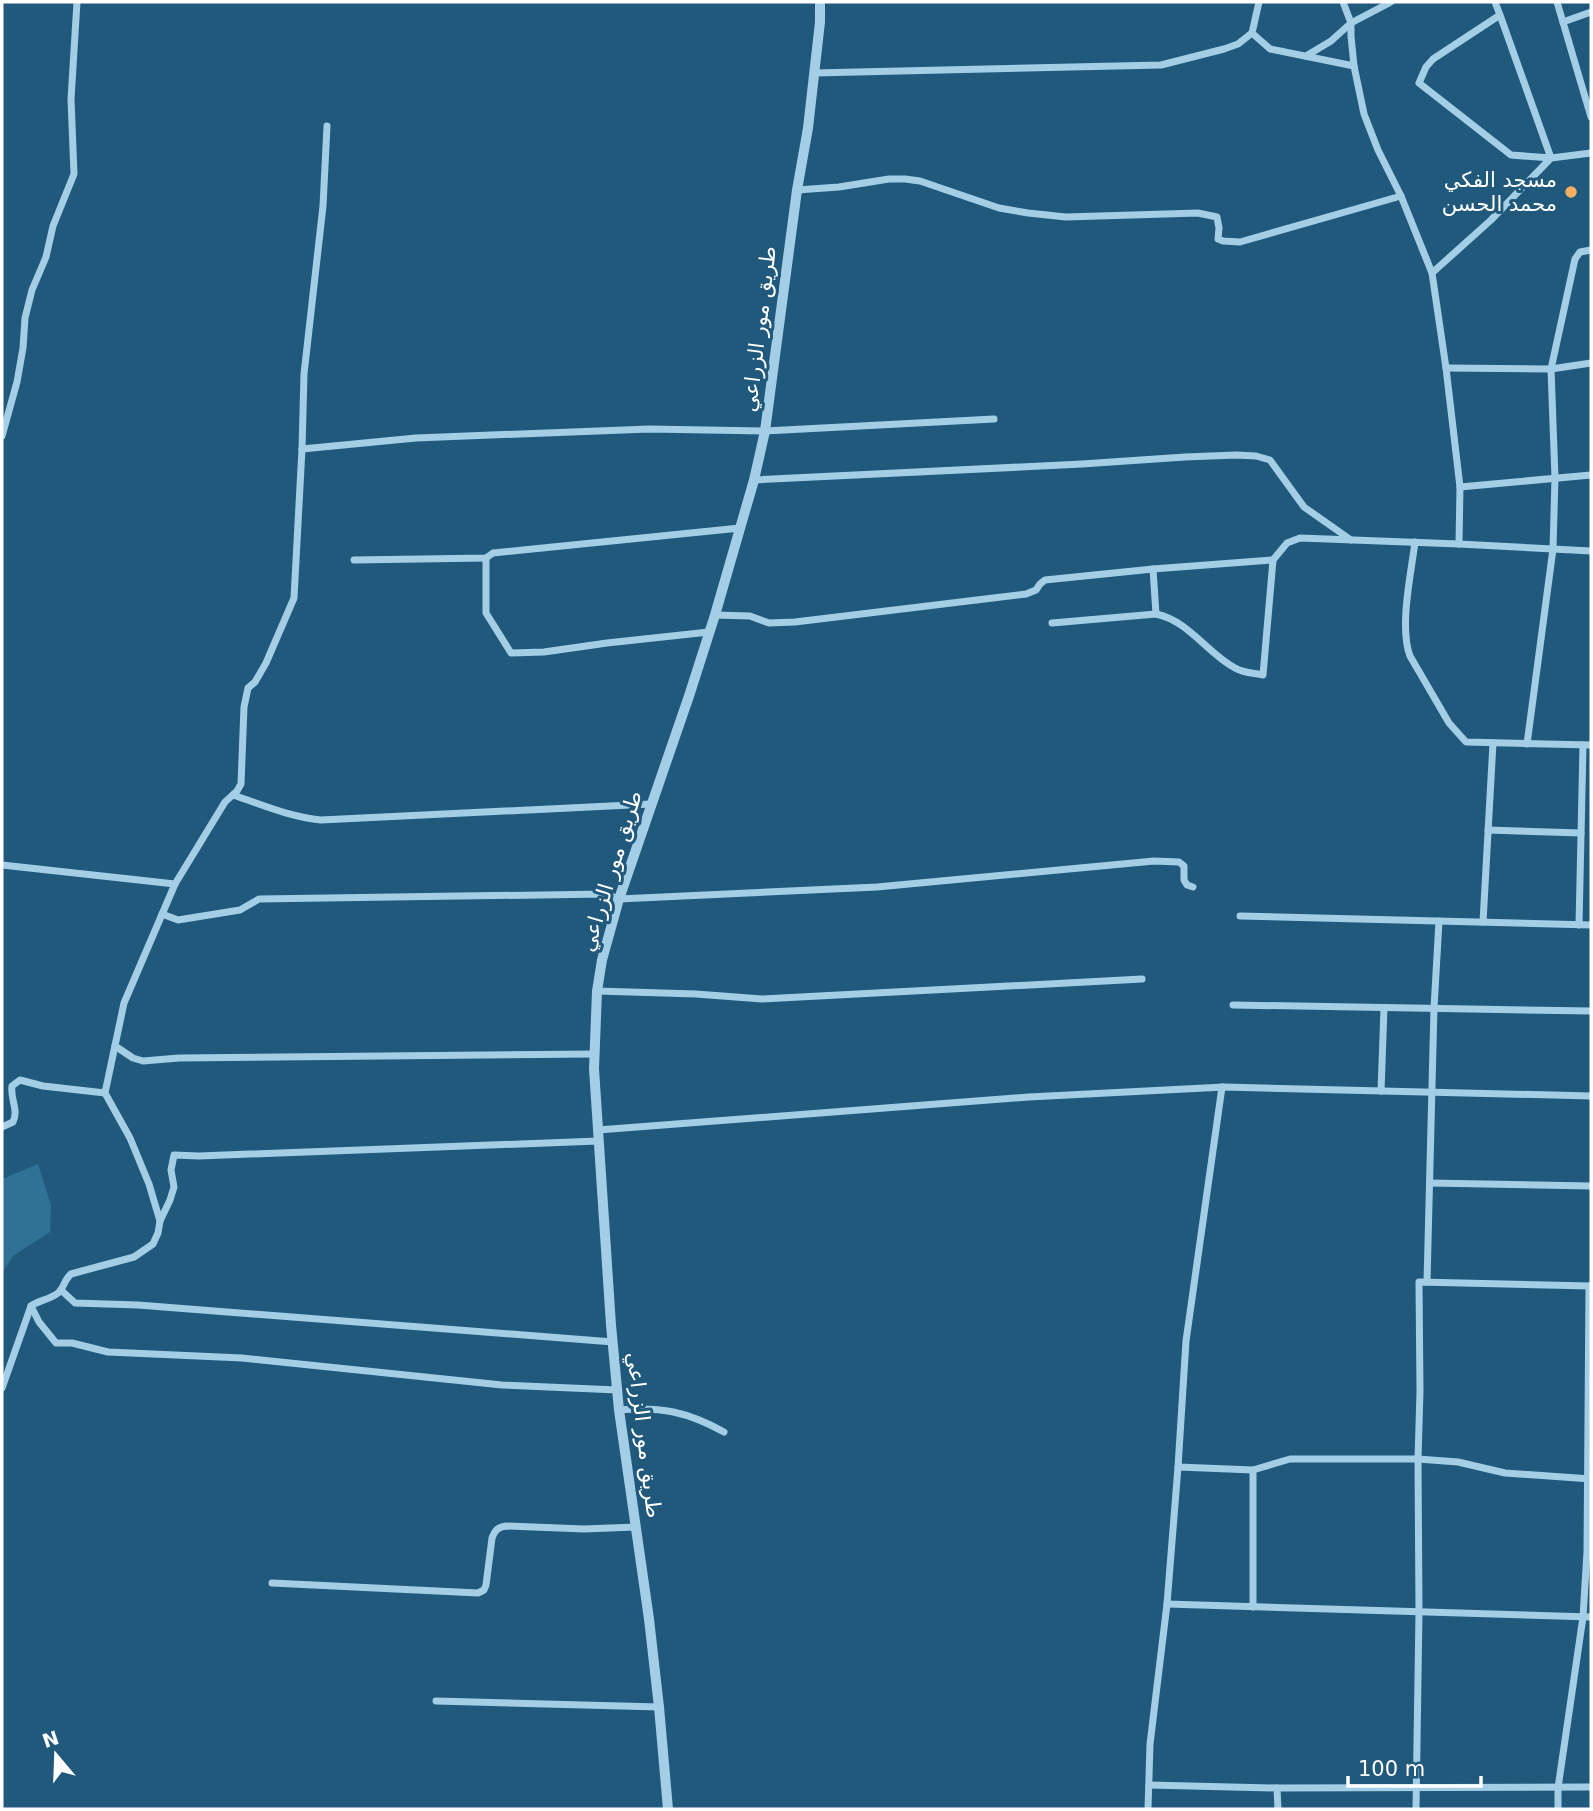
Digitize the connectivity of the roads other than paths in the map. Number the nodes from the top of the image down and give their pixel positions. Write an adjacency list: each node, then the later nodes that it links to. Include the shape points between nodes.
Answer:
1 (77, 2): 30 (street, via 71,99 74,174 32,290 17,382)
2 (820, 2): 15 (street, طريق مور الزراعي)
3 (1259, 2): 12 (street)
4 (1343, 2): 11 (street)
5 (1391, 2): 11 (street)
6 (1495, 2): 9 (street)
7 (1557, 2): 10 (street)
8 (1591, 12): 10 (street)
9 (1500, 15): 20 (street); 20 (street, via 1433,59 1419,83 1511,155)
10 (1563, 22): 16 (street)
11 (1351, 23): 13 (street); 14 (street)
12 (1252, 33): 13 (street, via 1270,49); 15 (street, via 1224,49 1161,65)
13 (1305, 57): 14 (street)
14 (1354, 66): 22 (street, via 1364,114)
15 (814, 74): 21 (street, طريق مور الزراعي)
16 (1589, 101): 17 (street)
17 (1591, 117)
18 (327, 126): 31 (street, via 304,374)
19 (1591, 153): 20 (street)
20 (1551, 158): 24 (street)
21 (797, 190): 22 (street, via 905,179 1028,213 1066,217 1198,213 1217,217 1218,239 1240,242); 29 (street, طريق مور الزراعي)
22 (1401, 196): 24 (street)
23 (1591, 250): 27 (street, via 1580,252 1575,259)
24 (1432, 273): 26 (street)
25 (1591, 363): 27 (street)
26 (1446, 368): 27 (street); 35 (street)
27 (1551, 369): 33 (street)
28 (994, 419): 29 (street)
29 (765, 431): 31 (street, via 635,429 416,438); 34 (street, طريق مور الزراعي)
30 (2, 436)
31 (302, 449): 55 (street, via 294,598 266,663 248,688 242,779)
32 (1591, 475): 33 (street)
33 (1555, 478): 35 (street); 40 (street)
34 (754, 480): 36 (street, طريق مور الزراعي); 37 (street, via 1256,456 1270,460 1304,507)
35 (1460, 487): 39 (street)
36 (740, 528): 42 (street, via 493,553); 47 (street, طريق مور الزراعي)
37 (1351, 540): 38 (street); 43 (street, via 1300,538 1287,543)
38 (1415, 542): 39 (street); 50 (street, via 1406,648 1449,723 1466,742)
39 (1459, 544): 40 (street)
40 (1553, 549): 41 (street); 51 (street)
41 (1591, 551)
42 (486, 558): 44 (street); 49 (street, via 486,613 511,653)
43 (1273, 560): 45 (street); 46 (street, via 1263,675 1233,667 1189,630)
44 (354, 561)
45 (1153, 569): 46 (street); 47 (street, via 1045,580 1026,594 794,622)
46 (1156, 614): 48 (street)
47 (715, 615): 49 (street, طريق مور الزراعي)
48 (1052, 623)
49 (709, 632): 56 (street, طريق مور الزراعي)
50 (1493, 743): 51 (street); 57 (street)
51 (1527, 744): 52 (street)
52 (1587, 745): 53 (street)
53 (1582, 783): 54 (street); 58 (street)
54 (1591, 784)
55 (233, 795): 56 (street, via 283,813 321,820); 60 (street)
56 (652, 804): 62 (street, طريق مور الزراعي)
57 (1488, 830): 58 (street); 66 (street)
58 (1581, 833): 67 (street)
59 (2, 865): 60 (street)
60 (175, 884): 63 (street)
61 (1193, 887): 62 (street, via 1184,880 1184,866 1179,862 1154,861 877,887)
62 (619, 899): 63 (street, via 605,894 259,899 240,910 178,920); 70 (street, طريق مور الزراعي)
63 (162, 914): 75 (street, via 124,1003)
64 (1240, 916): 65 (street)
65 (1439, 921): 66 (street); 73 (street)
66 (1483, 922): 67 (street)
67 (1579, 925): 68 (street)
68 (1591, 925)
69 (1142, 979): 70 (street, via 762,999)
70 (597, 991): 76 (street, طريق مور الزراعي)
71 (1233, 1005): 72 (street)
72 (1384, 1008): 73 (street); 78 (street)
73 (1434, 1009): 74 (street); 79 (street)
74 (1591, 1010)
75 (115, 1046): 76 (street, via 143,1061); 80 (street)
76 (595, 1054): 83 (street, طريق مور الزراعي)
77 (1222, 1087): 78 (street); 83 (street, via 1029,1097); 97 (street, via 1189,1312)
78 (1381, 1091): 79 (street)
79 (1432, 1092): 81 (street); 84 (street)
80 (105, 1093): 82 (street, via 20,1080 11,1092 15,1118); 86 (street, via 135,1150)
81 (1591, 1096)
82 (2, 1127)
83 (598, 1135): 86 (street, via 174,1155 174,1187); 91 (street, طريق مور الزراعي)
84 (1430, 1183): 85 (street); 87 (street)
85 (1591, 1186)
86 (160, 1221): 89 (street, via 153,1244 134,1258 71,1274)
87 (1427, 1282): 88 (street); 96 (street, via 1419,1282)
88 (1590, 1286): 99 (street)
89 (61, 1290): 90 (street); 91 (street, via 83,1304)
90 (31, 1306): 92 (street); 93 (street, via 56,1343 108,1352 242,1358 502,1385)
91 (613, 1342): 93 (street, طريق مور الزراعي)
92 (2, 1388)
93 (617, 1390): 94 (street, طريق مور الزراعي)
94 (619, 1410): 95 (street, via 663,1409 692,1416); 100 (street, طريق مور الزراعي)
95 (724, 1432)
96 (1418, 1459): 98 (street, via 1290,1459); 99 (street); 104 (street)
97 (1178, 1467): 98 (street); 102 (street)
98 (1253, 1470): 103 (street)
99 (1589, 1479): 105 (street)
100 (636, 1527): 101 (street, via 500,1527 492,1538 486,1585 478,1593); 107 (street, طريق مور الزراعي)
101 (272, 1583)
102 (1167, 1604): 103 (street); 108 (street)
103 (1253, 1607): 104 (street)
104 (1419, 1612): 105 (street); 109 (street)
105 (1587, 1617): 112 (street)
106 (436, 1701): 107 (street)
107 (659, 1707): 113 (street, طريق مور الزراعي)
108 (1149, 1785): 111 (street); 114 (street)
109 (1416, 1787): 111 (street); 112 (street); 116 (street)
110 (1591, 1787): 112 (street)
111 (1277, 1788): 115 (street)
112 (1558, 1788): 117 (street)
113 (668, 1809)
114 (1148, 1809)
115 (1278, 1809)
116 (1416, 1809)
117 (1558, 1809)

